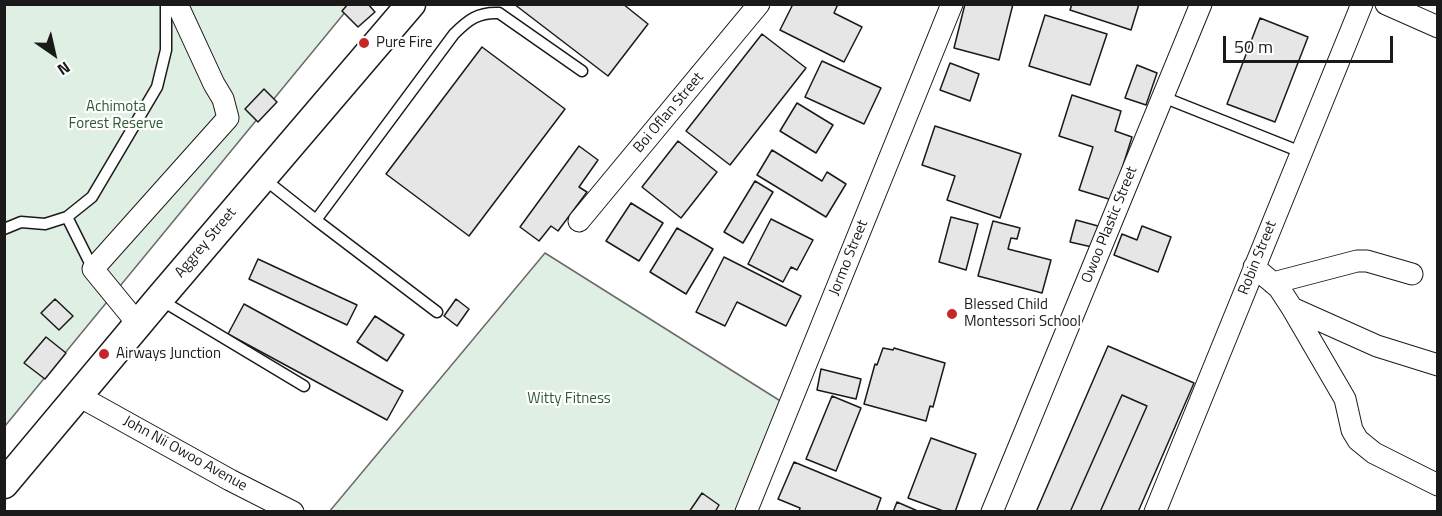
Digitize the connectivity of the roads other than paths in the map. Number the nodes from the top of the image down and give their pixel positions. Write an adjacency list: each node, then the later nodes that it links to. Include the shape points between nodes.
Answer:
1 (166, 4): 14 (lane, via 166,50 157,87 92,197)
2 (177, 4): 19 (street, via 223,99 228,118)
3 (411, 4): 13 (main road, Aggrey Street)
4 (759, 4): 16 (street, Boi Oflan Street)
5 (952, 4): 32 (street, Jormo Street)
6 (1201, 4): 11 (street, Owoo Plastic Street)
7 (1362, 4): 12 (street, Robin Street)
8 (1386, 4): 9 (street)
9 (1437, 27)
10 (582, 71): 15 (lane, via 499,13 467,20)
11 (1163, 97): 12 (lane); 33 (street, Owoo Plastic Street)
12 (1301, 152): 18 (street, Robin Street)
13 (262, 177): 15 (lane); 22 (main road, Aggrey Street)
14 (67, 217): 17 (lane, via 45,224 21,222); 19 (lane)
15 (316, 220): 24 (lane)
16 (579, 221)
17 (4, 229)
18 (1254, 267): 21 (street); 34 (street, Robin Street)
19 (93, 269): 25 (street)
20 (1412, 274): 21 (street, via 1357,261)
21 (1273, 283): 23 (street)
22 (159, 299): 25 (main road, Aggrey Street); 27 (lane)
23 (1292, 308): 26 (street, via 1377,346); 30 (street, via 1345,399 1358,440 1374,453)
24 (437, 312)
25 (138, 324): 28 (main road, Aggrey Street)
26 (1437, 365)
27 (304, 386)
28 (77, 395): 29 (main road, Aggrey Street); 31 (street, John Nii Owoo Avenue)
29 (4, 483)
30 (1437, 485)
31 (293, 512)
32 (746, 512)
33 (992, 512)
34 (1155, 512)

